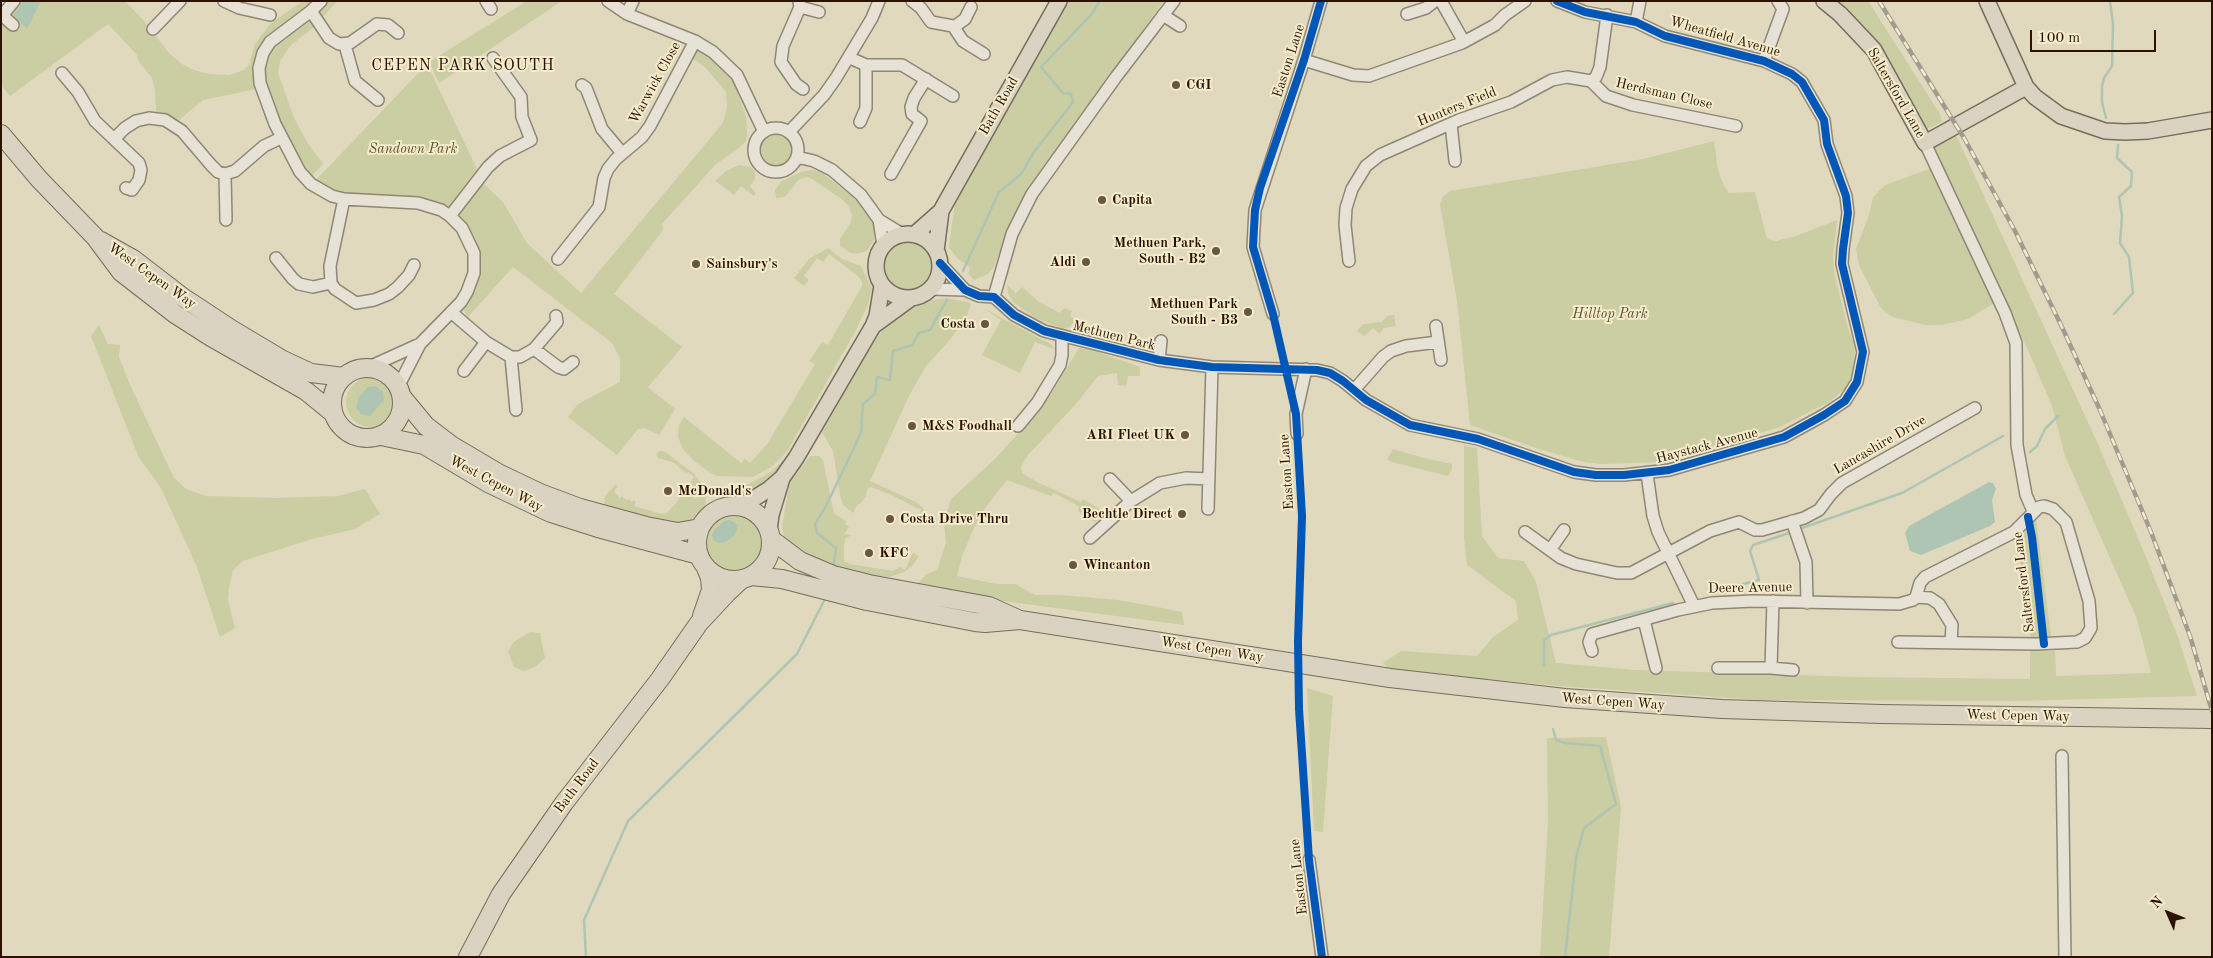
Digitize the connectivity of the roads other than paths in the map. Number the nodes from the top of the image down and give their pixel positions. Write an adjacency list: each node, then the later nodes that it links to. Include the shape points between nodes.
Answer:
1 (14, 1): 29 (street)
2 (180, 1): 34 (street)
3 (224, 1): 26 (street)
4 (321, 1): 22 (street)
5 (608, 1): 24 (street)
6 (634, 1): 24 (street)
7 (879, 1): 41 (street)
8 (912, 1): 33 (street, via 931,22)
9 (1059, 1): 72 (main road, Bath Road)
10 (1174, 1): 27 (street)
11 (1321, 1): 42 (street, Easton Lane)
12 (1435, 1): 25 (street, via 1426,8)
13 (1441, 1): 37 (street)
14 (1525, 1): 37 (street, via 1495,25)
15 (1558, 1): 28 (street, Wheatfield Avenue, via 1585,12)
16 (1640, 1): 30 (street)
17 (1778, 1): 43 (street, via 1783,10)
18 (1824, 1): 63 (main road, Saltersford Lane, via 1874,50)
19 (1988, 1): 48 (main road)
20 (800, 4): 23 (street); 49 (street, via 780,55 780,62)
21 (971, 7): 33 (street, via 965,18)
22 (311, 11): 38 (street, via 329,38); 60 (street, via 270,42 259,68 260,83)
23 (819, 12)
24 (627, 14): 36 (street)
25 (1406, 14)
26 (270, 15)
27 (1163, 15): 32 (street); 89 (street, via 1032,194 1012,234)
28 (1607, 15): 30 (street, Wheatfield Avenue); 47 (street, via 1600,67)
29 (2, 17): 31 (street)
30 (1636, 22): 43 (street, Wheatfield Avenue, via 1665,36)
31 (13, 25)
32 (1180, 26)
33 (954, 27): 39 (street, via 963,41)
34 (152, 29)
35 (398, 33): 38 (street, via 386,24 377,24)
36 (695, 41): 57 (street, via 713,52 737,75); 65 (street, Warwick Close, via 650,126)
37 (1464, 42): 42 (street, via 1369,76 1353,75)
38 (345, 44): 52 (street, via 355,81)
39 (984, 54)
40 (493, 58): 62 (street, via 521,97 522,117)
41 (850, 58): 44 (street); 58 (street, via 824,95)
42 (1304, 60): 92 (street, Easton Lane, via 1254,210 1253,247)
43 (1764, 62): 84 (street, Wheatfield Avenue, via 1802,82 1824,120 1827,144 1846,196 1848,213 1842,248)
44 (866, 65): 46 (street, via 902,65); 54 (street, via 866,108)
45 (62, 73): 61 (street, via 78,92 91,116)
46 (926, 80): 51 (street); 69 (street, via 910,107 912,114 921,121)
47 (1591, 81): 55 (street, Hunters Field, via 1567,77 1552,80 1511,102); 56 (street, Herdsman Close, via 1606,96 1633,105)
48 (2026, 86): 53 (main road, via 2060,116 2105,130 2148,131); 63 (main road, Saltersford Lane)
49 (797, 88)
50 (588, 90): 65 (street, via 602,129)
51 (953, 96)
52 (378, 100)
53 (2212, 120)
54 (860, 122)
55 (1451, 124): 67 (street); 82 (street, Hunters Field, via 1380,155 1366,166 1352,189 1346,208)
56 (1736, 126)
57 (764, 132): 58 (street, via 779,128); 66 (street, via 755,148 761,166 779,172 788,168)
58 (789, 132): 66 (street, via 797,143)
59 (1, 134): 77 (highway, West Cepen Way)
60 (281, 138): 68 (street, via 264,146 235,171); 71 (street, via 305,178 321,190)
61 (114, 139): 68 (street, via 136,121 149,118 165,120 182,131 218,172); 70 (street, via 137,160 140,167 139,180)
62 (530, 140): 64 (street); 73 (street, via 500,156 488,167)
63 (1925, 143): 126 (street, Saltersford Lane, via 2005,313 2016,344 2017,445 2026,495)
64 (536, 151)
65 (622, 153): 81 (street, Warwick Close, via 605,174 601,204 564,245)
66 (797, 157): 75 (street, via 822,165 845,180 866,200)
67 (1455, 161)
68 (226, 174): 74 (street)
69 (891, 174)
70 (131, 191)
71 (344, 199): 73 (street, via 418,203); 85 (street, via 330,262)
72 (941, 211): 76 (main road, Bath Road); 79 (main road, Bath Road)
73 (450, 216): 91 (street, via 468,240 475,266 467,292)
74 (226, 220)
75 (879, 220): 76 (street); 78 (street)
76 (909, 234): 78 (main road, via 892,238); 79 (main road, via 923,238)
77 (95, 237): 110 (highway, West Cepen Way, via 133,259 231,330 283,360 311,372); 115 (highway, West Cepen Way, via 121,272 160,302 211,337 306,391)
78 (883, 246): 86 (main road, via 875,267)
79 (938, 257): 87 (main road, via 939,272); 88 (street)
80 (276, 258): 85 (street, via 299,284 313,287)
81 (558, 259)
82 (1349, 261)
83 (414, 265): 85 (street, via 393,291 365,303 345,298)
84 (1844, 276): 119 (street, Haystack Avenue, via 1863,352 1857,382 1846,400 1784,437 1691,465)
85 (331, 283)
86 (882, 286): 90 (main road, via 897,297); 94 (main road)
87 (930, 289): 88 (street, Methuen Park); 90 (main road, Methuen Park)
88 (965, 290): 89 (street, Methuen Park, via 979,296)
89 (994, 297): 96 (street, Methuen Park, via 1020,319)
90 (910, 299): 94 (main road)
91 (451, 312): 98 (street); 100 (street)
92 (1273, 314)
93 (558, 320): 101 (street)
94 (873, 326): 120 (main road)
95 (1436, 326): 99 (street)
96 (1062, 336): 103 (street, Methuen Park); 116 (street, via 1060,365 1037,403)
97 (1161, 340): 103 (street, Methuen Park)
98 (486, 342): 102 (street); 109 (street)
99 (1438, 342): 104 (street); 111 (street, via 1391,351)
100 (420, 344): 107 (street); 112 (street)
101 (534, 350): 102 (street, via 520,357); 105 (street, via 558,367 564,368)
102 (511, 357): 114 (street)
103 (1159, 360): 106 (street, Methuen Park)
104 (1441, 360)
105 (573, 362)
106 (1212, 367): 108 (street, Methuen Park); 122 (street)
107 (367, 368): 110 (highway); 112 (highway, via 385,373)
108 (1306, 369): 111 (street, Haystack Avenue, via 1330,373); 117 (street, Easton Lane, via 1296,414)
109 (464, 370)
110 (344, 377): 115 (highway, via 333,394)
111 (1354, 390): 119 (street, Haystack Avenue, via 1410,425 1478,439 1563,469 1596,475)
112 (400, 392): 118 (highway, via 400,416); 128 (highway, West Cepen Way, via 423,422 451,445 540,493 646,526 678,532)
113 (1975, 408): 127 (street, Lancashire Drive, via 1842,483 1819,510)
114 (516, 410)
115 (333, 413): 118 (highway, via 344,430 352,435 361,438)
116 (1018, 426)
117 (1297, 434)
118 (381, 436): 135 (highway, West Cepen Way, via 424,445 495,487 551,513)
119 (1647, 474): 134 (street, via 1653,516)
120 (782, 478): 124 (main road, via 747,503); 131 (main road, via 771,515)
121 (1110, 479): 123 (street)
122 (1209, 479): 123 (street, via 1170,480); 125 (street)
123 (1130, 501): 132 (street)
124 (735, 505): 128 (highway, via 719,509); 131 (highway, via 756,512 764,520)
125 (1208, 509)
126 (2033, 511): 137 (street, via 2014,532 1934,572 1920,583); 145 (street, via 2044,506 2053,509 2066,522 2087,590 2090,632 2077,642)
127 (1792, 521): 134 (street, Lancashire Drive, via 1755,530 1743,523 1735,523 1695,537); 139 (street, via 1806,562)
128 (700, 528): 135 (highway, via 697,545)
129 (1564, 530): 133 (street)
130 (1525, 532): 133 (street, Lancashire Drive)
131 (770, 535): 136 (highway, via 771,552 766,562); 141 (highway, West Cepen Way, via 800,561 833,575 989,606)
132 (1090, 538)
133 (1550, 550): 134 (street, Lancashire Drive, via 1576,564 1617,573 1632,573)
134 (1668, 554): 140 (street)
135 (702, 561): 136 (highway, via 723,578); 143 (highway, Bath Road, via 710,578 711,590)
136 (747, 578): 141 (highway, West Cepen Way, via 782,579 952,619 984,623); 143 (highway, Bath Road)
137 (1916, 597): 139 (street, Deere Avenue, via 1898,604 1883,605); 145 (street, via 1930,598 1939,604 1952,625)
138 (1773, 602): 139 (street, Deere Avenue); 140 (street, Deere Avenue); 149 (street)
139 (1807, 603)
140 (1694, 606): 142 (street, Deere Avenue)
141 (1020, 620): 151 (highway, West Cepen Way, via 1390,678 1565,698 1732,709)
142 (1644, 620): 146 (street, Deere Avenue, via 1592,634 1589,642); 147 (street)
143 (699, 623): 154 (highway, Bath Road, via 517,869)
144 (1898, 642): 145 (street)
145 (1951, 643)
146 (1592, 651)
147 (1656, 668)
148 (1718, 668): 149 (street)
149 (1772, 668): 150 (street)
150 (1793, 670)
151 (2212, 719)
152 (2062, 756): 156 (street)
153 (1309, 860): 155 (street, Easton Lane)
154 (468, 957)
155 (1322, 957)
156 (2065, 957)

